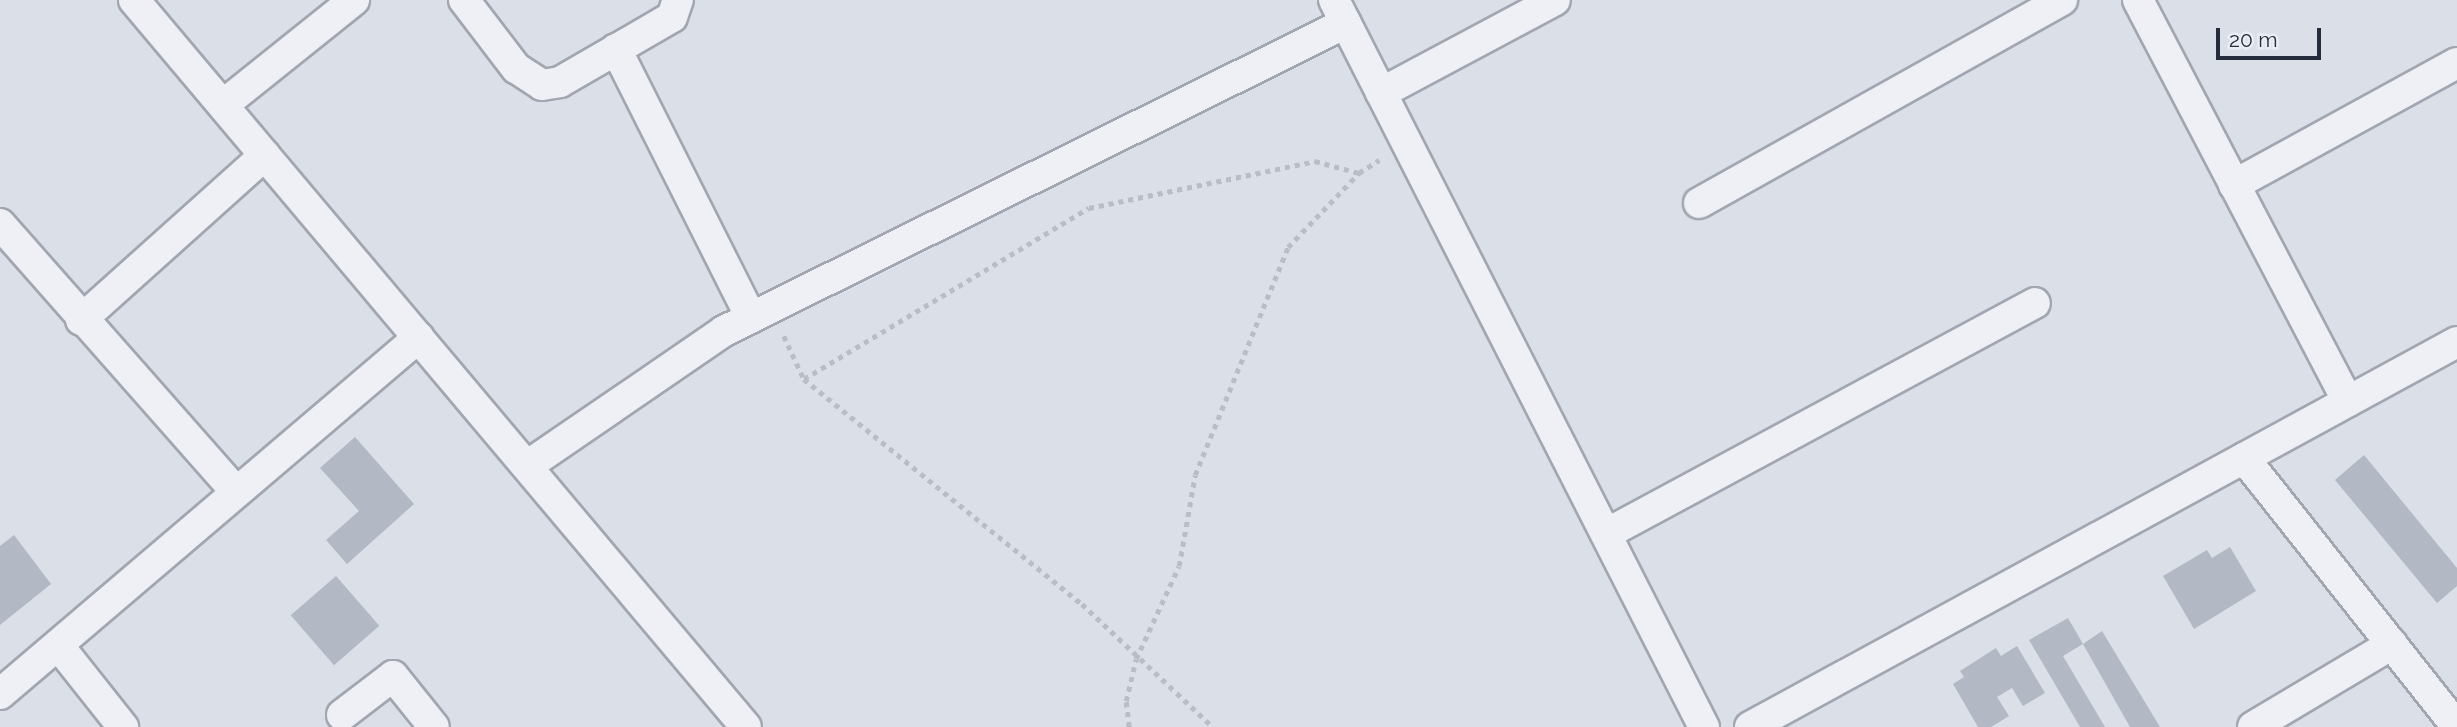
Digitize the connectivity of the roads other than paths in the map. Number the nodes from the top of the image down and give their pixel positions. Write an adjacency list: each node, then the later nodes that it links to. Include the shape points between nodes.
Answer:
1 (134, 0): 12 (street)
2 (354, 0): 12 (street)
3 (464, 0): 9 (street, via 516,68 542,85 560,82)
4 (678, 0): 9 (street, via 672,17)
5 (1555, 0): 11 (street)
6 (2062, 0): 15 (street)
7 (2138, 0): 14 (street)
8 (1340, 12): 11 (street); 18 (street)
9 (616, 49): 18 (street)
10 (2457, 63): 14 (street)
11 (1381, 93): 26 (street)
12 (223, 105): 13 (street)
13 (265, 155): 19 (street); 20 (street)
14 (2234, 185): 22 (street)
15 (1699, 203)
16 (0, 224): 19 (street)
17 (2035, 303): 26 (street)
18 (761, 314): 24 (street, via 724,331)
19 (81, 320): 25 (street)
20 (419, 337): 24 (street); 25 (street)
21 (2457, 342): 22 (street)
22 (2348, 401): 23 (street)
23 (2244, 458): 28 (street); 35 (street)
24 (527, 466): 33 (street)
25 (236, 492): 27 (street)
26 (1606, 534): 34 (street)
27 (58, 645): 29 (street); 31 (street)
28 (2392, 645): 36 (street); 37 (street)
29 (0, 694)
30 (342, 715): 32 (street, via 393,676)
31 (123, 727)
32 (434, 727)
33 (746, 727)
34 (1704, 727)
35 (1750, 727)
36 (2253, 727)
37 (2457, 727)

